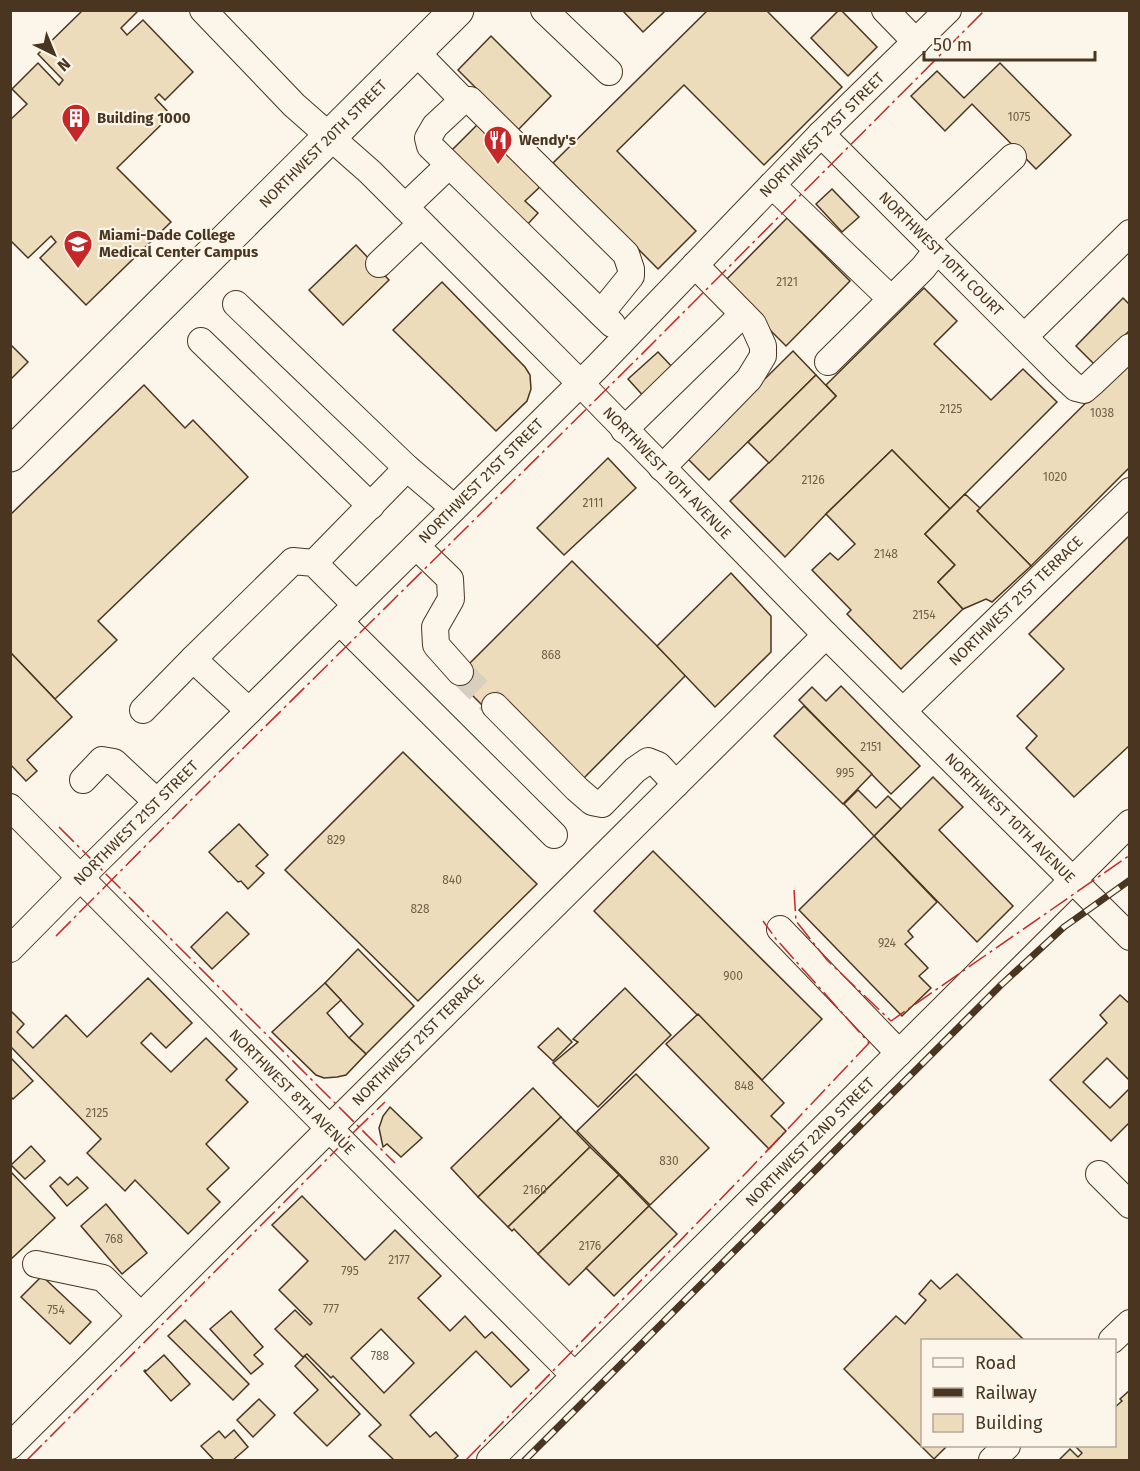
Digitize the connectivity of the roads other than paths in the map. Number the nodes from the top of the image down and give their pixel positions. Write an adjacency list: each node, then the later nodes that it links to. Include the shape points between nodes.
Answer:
1 (203, 10): 11 (street, NORTHWEST 10TH AVENUE)
2 (457, 10): 7 (main road, NORTHWEST 20TH STREET)
3 (544, 10): 8 (street)
4 (885, 10): 6 (street)
5 (948, 10): 6 (street, NORTHWEST 21ST STREET)
6 (916, 42): 10 (street, NORTHWEST 21ST STREET)
7 (416, 52): 9 (street); 11 (main road, NORTHWEST 20TH STREET)
8 (609, 72)
9 (463, 99): 13 (street, via 428,138 430,146); 22 (street, via 470,100 626,254 631,276)
10 (821, 134): 14 (street, NORTHWEST 21ST STREET); 17 (street, NORTHWEST 10TH COURT)
11 (330, 137): 15 (street, NORTHWEST 10TH AVENUE); 31 (main road, NORTHWEST 20TH STREET)
12 (1013, 157): 17 (street)
13 (449, 165): 15 (street); 22 (street)
14 (772, 185): 19 (street, NORTHWEST 21ST STREET); 20 (street)
15 (413, 215): 18 (street); 29 (street, NORTHWEST 10TH AVENUE)
16 (1130, 233): 25 (street)
17 (932, 245): 20 (street, via 923,268); 25 (street, NORTHWEST 10TH COURT)
18 (379, 264)
19 (695, 265): 23 (street); 24 (street, NORTHWEST 21ST STREET)
20 (891, 298): 28 (street)
21 (236, 304): 32 (street)
22 (601, 313): 24 (street)
23 (743, 314): 30 (street); 33 (street, via 753,324 763,356 749,380)
24 (625, 337): 29 (street, NORTHWEST 21ST STREET)
25 (1024, 337): 27 (street, NORTHWEST 10TH COURT, via 1076,388 1084,390)
26 (201, 341): 35 (street)
27 (1130, 347)
28 (828, 362)
29 (580, 383): 30 (street, NORTHWEST 10TH AVENUE); 36 (street, NORTHWEST 21ST STREET)
30 (624, 430): 33 (street, NORTHWEST 10TH AVENUE)
31 (10, 455)
32 (407, 468): 35 (street); 36 (street)
33 (662, 468): 40 (street, NORTHWEST 10TH AVENUE)
34 (1130, 491): 46 (street, NORTHWEST 21ST TERRACE)
35 (371, 506): 38 (street)
36 (454, 508): 37 (street, NORTHWEST 21ST STREET)
37 (416, 546): 39 (street, NORTHWEST 21ST STREET); 42 (street, via 450,579 451,599 435,627 436,645)
38 (314, 563): 39 (street); 41 (street, via 292,561)
39 (348, 613): 45 (street, NORTHWEST 21ST STREET); 52 (street)
40 (826, 634): 46 (street, NORTHWEST 10TH AVENUE); 48 (street, NORTHWEST 21ST TERRACE)
41 (193, 659): 44 (street); 45 (street)
42 (460, 672)
43 (495, 706): 48 (street, via 592,802 602,804 648,761 658,765)
44 (143, 710)
45 (249, 711): 49 (street, NORTHWEST 21ST STREET)
46 (903, 711): 54 (street, NORTHWEST 10TH AVENUE)
47 (82, 780): 49 (street, via 102,760 114,762)
48 (676, 784): 59 (street, NORTHWEST 21ST TERRACE)
49 (157, 802): 53 (street, NORTHWEST 21ST STREET)
50 (10, 807): 53 (street, NORTHWEST 8TH AVENUE)
51 (1130, 823): 54 (street, NORTHWEST 22ND STREET)
52 (554, 835)
53 (80, 878): 57 (street, NORTHWEST 21ST STREET); 59 (street, NORTHWEST 8TH AVENUE)
54 (1072, 881): 56 (street, NORTHWEST 10TH AVENUE); 58 (street, NORTHWEST 22ND STREET)
55 (780, 929): 58 (street)
56 (1130, 937)
57 (10, 949)
58 (899, 1053): 66 (street, NORTHWEST 22ND STREET)
59 (329, 1129): 63 (street, NORTHWEST 21ST TERRACE); 66 (street, NORTHWEST 8TH AVENUE)
60 (1099, 1174): 61 (street)
61 (1130, 1205)
62 (36, 1264): 63 (street, via 104,1278)
63 (141, 1316): 67 (street, NORTHWEST 21ST TERRACE)
64 (1130, 1323): 65 (street)
65 (1114, 1339)
66 (574, 1375): 69 (street, NORTHWEST 22ND STREET)
67 (10, 1446)
68 (1005, 1447): 70 (street)
69 (490, 1461)
70 (992, 1461)

